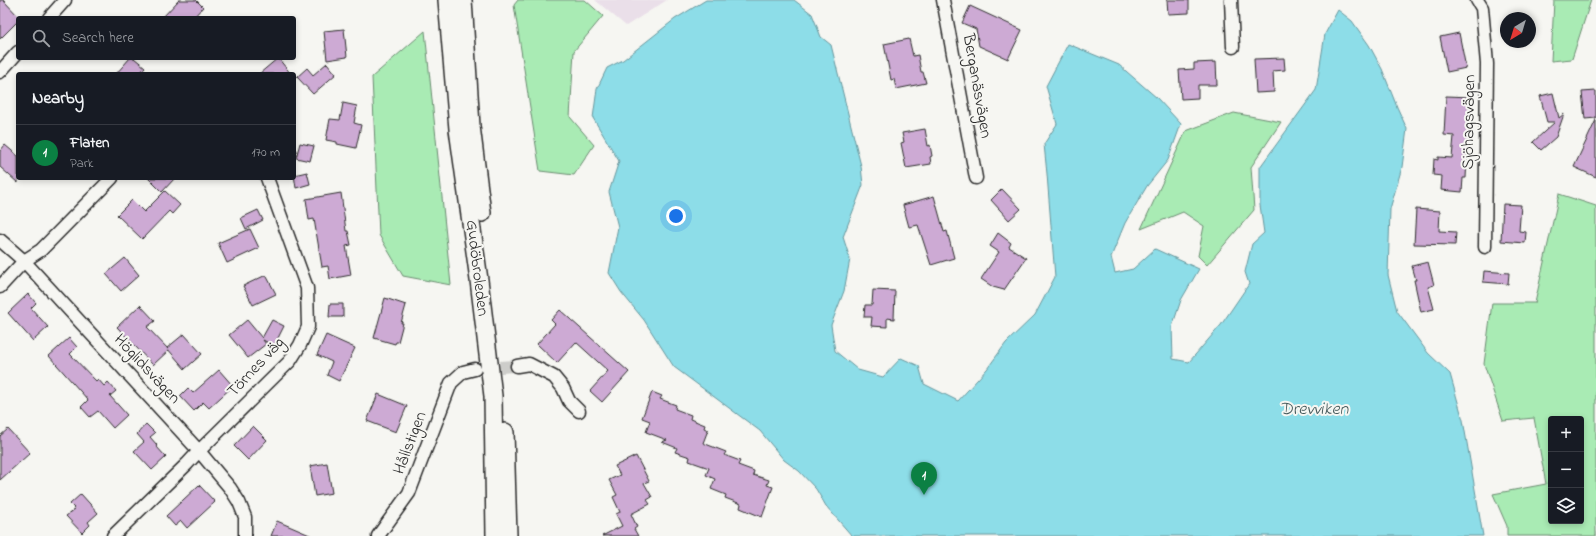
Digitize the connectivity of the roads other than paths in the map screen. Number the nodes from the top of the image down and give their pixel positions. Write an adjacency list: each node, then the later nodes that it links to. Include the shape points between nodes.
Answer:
1 (65, 0): 7 (street)
2 (447, 0): 25 (main road, Gudöbroleden, via 458,129 493,396)
3 (463, 0): 26 (main road, Gudöbroleden, via 471,126 504,394)
4 (943, 0): 11 (street, Berganäsvägen)
5 (1231, 0): 8 (street)
6 (1477, 0): 15 (street, Sjöhagsvägen, via 1482,8 1487,64)
7 (51, 16)
8 (1233, 46)
9 (16, 54): 10 (street)
10 (0, 72)
11 (976, 178)
12 (110, 180): 16 (street, via 41,250)
13 (268, 180): 21 (street, Törnes väg, via 308,288 308,327 290,361)
14 (0, 240): 16 (street, Höglidsvägen)
15 (1485, 247)
16 (24, 261): 17 (street); 21 (street, Höglidsvägen)
17 (0, 287)
18 (516, 366): 20 (street, via 529,364 554,377 569,401)
19 (475, 369): 24 (street, Hållstigen, via 463,372 451,383 409,493)
20 (579, 411)
21 (199, 451): 22 (street, Törnes väg); 23 (street, Höglidsvägen, via 239,502 245,517)
22 (113, 536)
23 (245, 536)
24 (378, 536)
25 (495, 536)
26 (508, 536)

